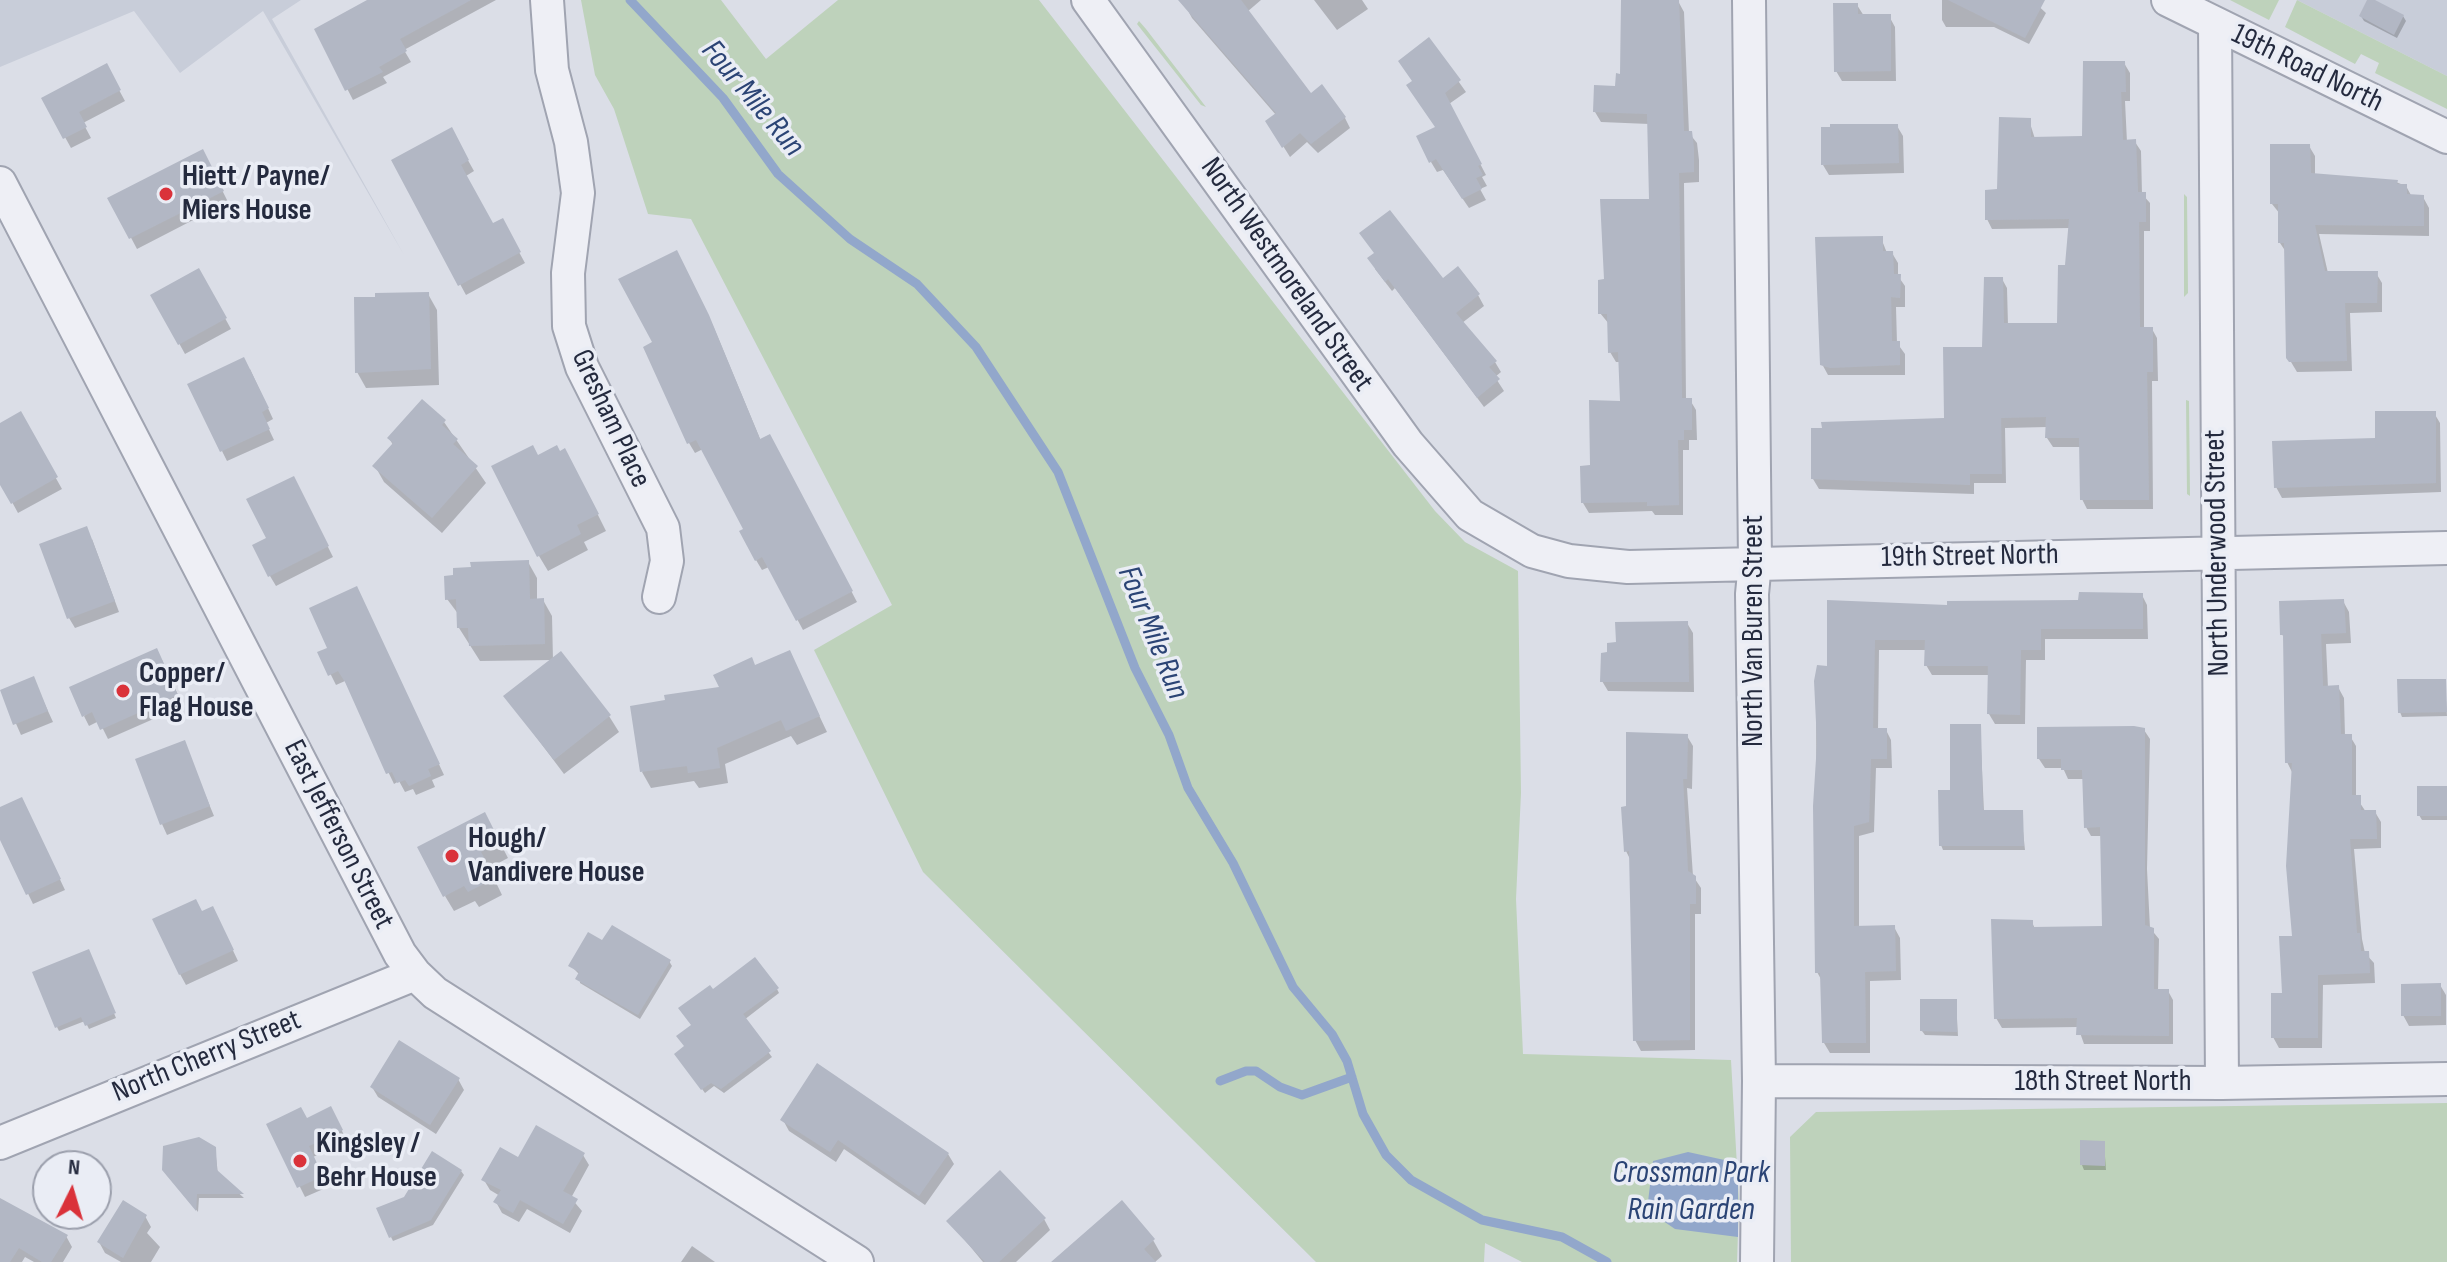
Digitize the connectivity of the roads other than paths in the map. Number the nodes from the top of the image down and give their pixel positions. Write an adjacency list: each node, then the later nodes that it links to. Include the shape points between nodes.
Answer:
1 (547, 0): 12 (street, Gresham Place, via 552,70 578,193 566,292 569,326 582,367 663,528 667,561)
2 (1088, 0): 8 (street, North Westmoreland Street, via 1408,444 1457,503)
3 (1749, 0): 11 (street, North Van Buren Street)
4 (2168, 0): 5 (street, 19th Road North)
5 (2215, 24): 6 (street, 19th Road North); 10 (street, North Underwood Street)
6 (2447, 137)
7 (0, 183): 13 (street, East Jefferson Street)
8 (1500, 534): 11 (street, 19th Street North, via 1532,551 1581,564)
9 (2447, 548): 10 (street, 19th Street North)
10 (2218, 553): 11 (street, 19th Street North); 16 (street, North Underwood Street)
11 (1755, 562): 15 (street, North Van Buren Street)
12 (659, 597)
13 (415, 974): 17 (street, North Cherry Street); 18 (street, East Jefferson Street, via 435,993)
14 (2447, 1079): 16 (street, 18th Street North)
15 (1759, 1081): 16 (street, 18th Street North); 19 (street, North Van Buren Street)
16 (2222, 1083)
17 (0, 1143)
18 (857, 1262)
19 (1757, 1262)

